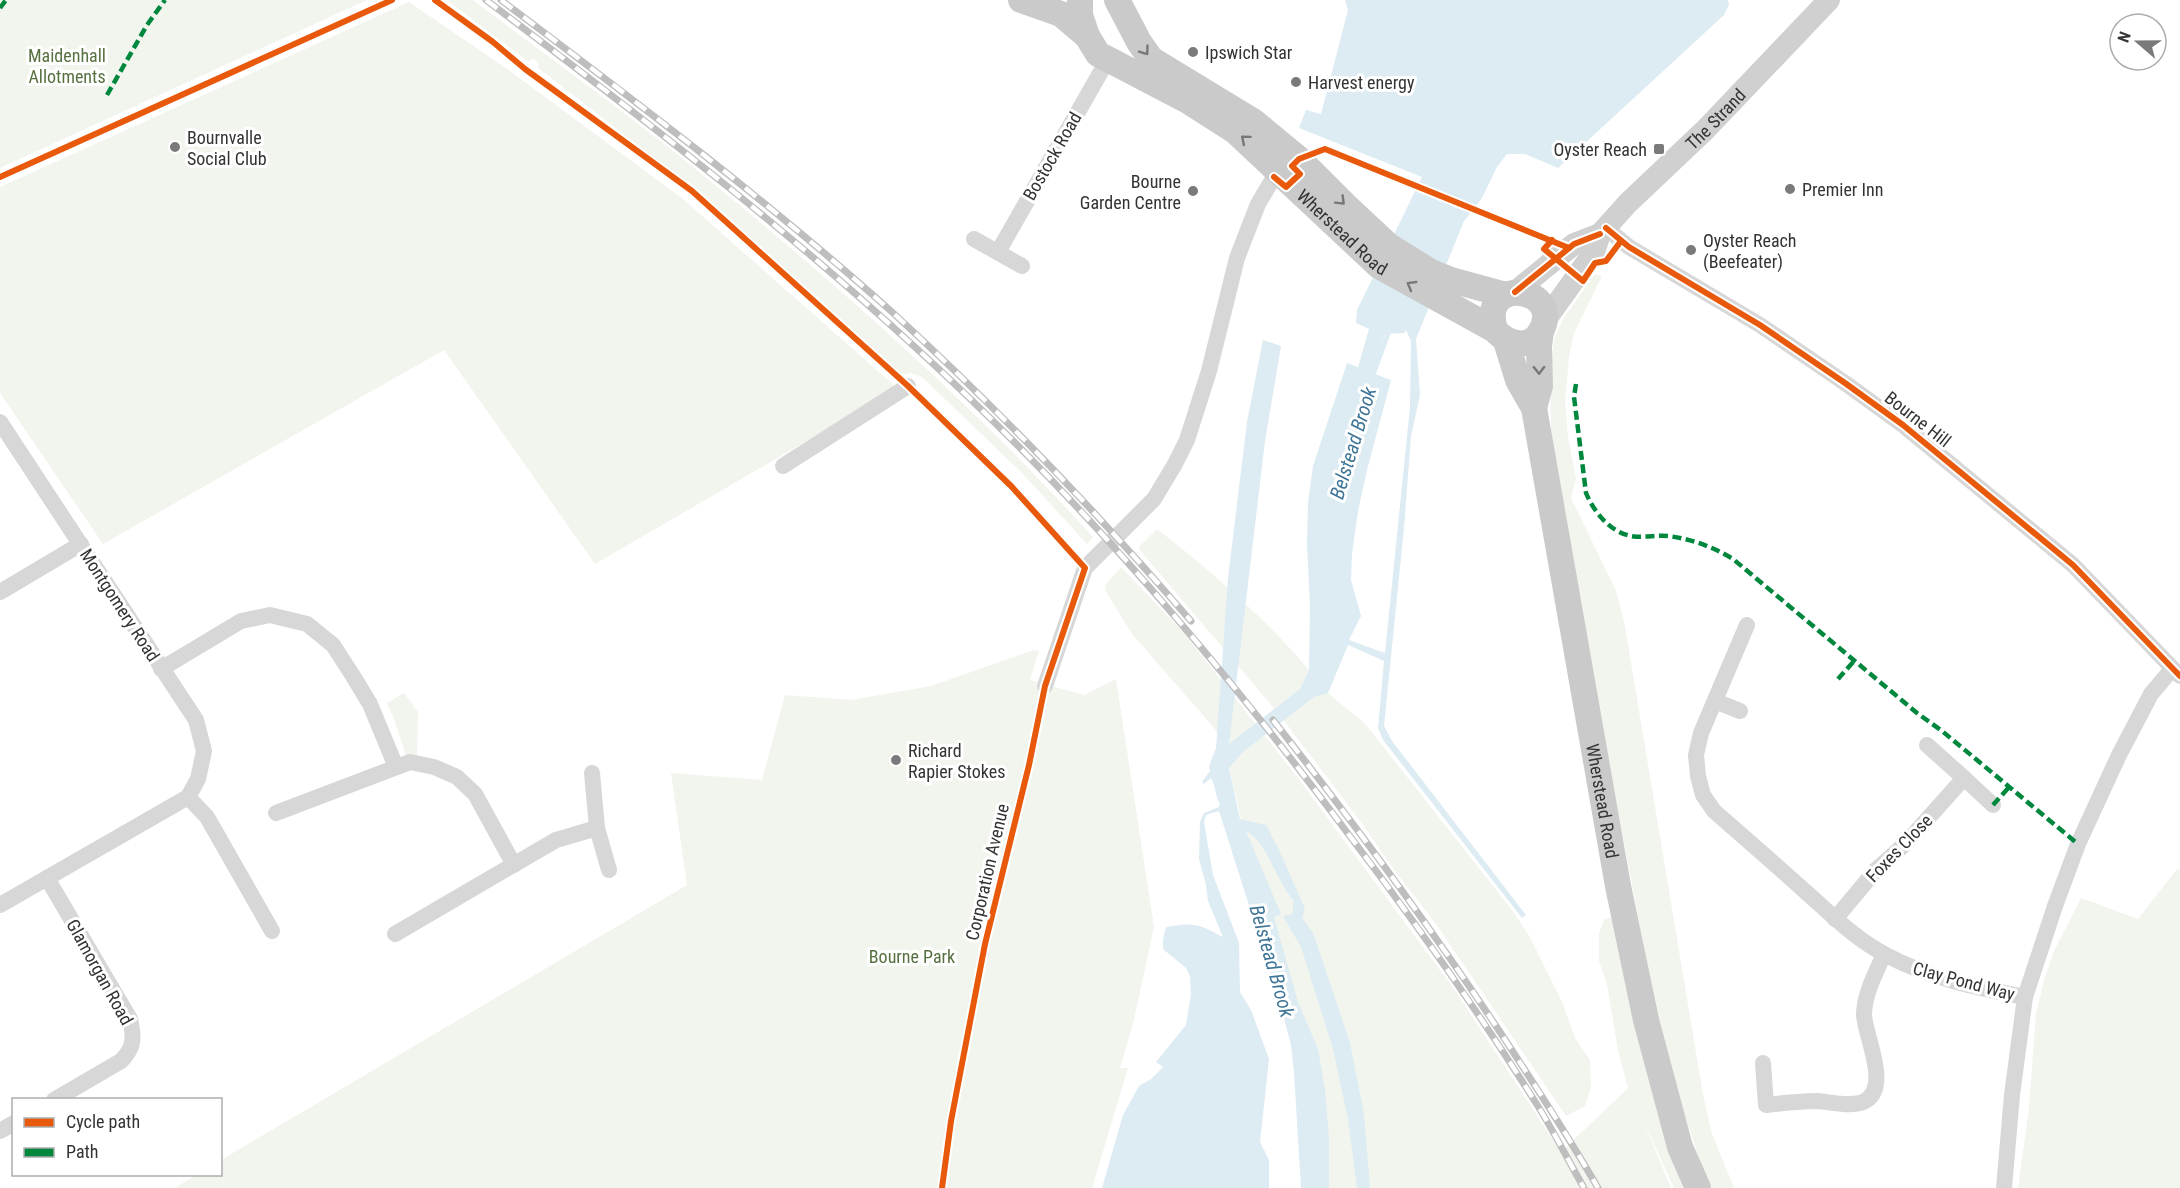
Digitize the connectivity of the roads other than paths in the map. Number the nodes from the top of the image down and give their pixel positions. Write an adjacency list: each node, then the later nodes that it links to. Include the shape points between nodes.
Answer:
1 (1021, 0): 5 (main road, Wherstead Road, via 1061,14)
2 (1080, 0): 5 (main road, Wherstead Road)
3 (1118, 0): 11 (main road, Wherstead Road, one-way to 11, via 1151,59 1253,120 1345,205)
4 (1829, 0): 8 (main road, The Strand)
5 (1087, 36): 6 (main road, Wherstead Road)
6 (1107, 61): 7 (main road, Wherstead Road, one-way to 6, via 1234,131 1202,110); 10 (street, Bostock Road)
7 (1278, 170): 11 (main road, Wherstead Road, via 1338,229); 26 (street, via 1258,204 1237,258 1187,440 1154,499 1085,568)
8 (1603, 231): 14 (main road, The Strand, via 1574,244); 15 (main road, The Strand, via 1594,252); 25 (street, Bourne Hill, via 1760,325 1903,425 2073,565)
9 (974, 239): 10 (street)
10 (998, 252): 12 (street)
11 (1384, 256): 13 (main road, Wherstead Road)
12 (1022, 266)
13 (1448, 291): 14 (main road, Wherstead Road); 16 (main road, Wherstead Road)
14 (1511, 293): 15 (main road, Wherstead Road, via 1522,292 1535,298 1544,313); 16 (main road, via 1494,309 1492,323)
15 (1542, 327): 16 (main road, via 1526,343 1517,344); 18 (main road, one-way to 18, via 1540,386)
16 (1500, 335): 18 (main road)
17 (908, 386): 20 (street)
18 (1534, 408): 48 (main road, Wherstead Road, via 1620,898 1646,1020 1680,1147)
19 (0, 422): 21 (street, Montgomery Road)
20 (783, 466)
21 (81, 544): 22 (street); 24 (street, Montgomery Road)
22 (0, 592)
23 (1747, 625): 27 (street, Clay Pond Way)
24 (161, 669): 30 (street, via 241,621 270,615 307,624 333,645 353,676 370,704); 33 (street, Montgomery Road, via 196,720 204,751 198,779)
25 (2176, 673): 45 (street, Clay Pond Way, via 2151,694 2119,755 2078,844)
26 (1045, 686)
27 (1715, 701): 28 (street); 41 (street, Clay Pond Way, via 1696,755 1703,795 1714,811)
28 (1740, 711)
29 (1927, 746): 32 (street)
30 (396, 766): 35 (street); 37 (street, via 410,762 457,777 475,794)
31 (592, 773): 36 (street)
32 (1964, 778): 34 (street); 41 (street, Foxes Close)
33 (188, 797): 39 (street); 42 (street, via 207,818)
34 (1993, 805)
35 (276, 813)
36 (597, 828): 37 (street, via 556,840); 38 (street)
37 (514, 865): 43 (street)
38 (609, 870)
39 (47, 878): 40 (street); 47 (street, Glamorgan Road, via 130,1019 134,1038 130,1052 121,1061)
40 (0, 904)
41 (1835, 919): 44 (street, Clay Pond Way)
42 (272, 931)
43 (395, 934)
44 (1884, 954): 45 (street, Clay Pond Way, via 1972,986); 46 (street, via 1867,994 1864,1016 1876,1070 1873,1093 1864,1102 1766,1104)
45 (2025, 997): 49 (street)
46 (1763, 1063)
47 (57, 1098)
48 (1698, 1188)
49 (2004, 1188)

